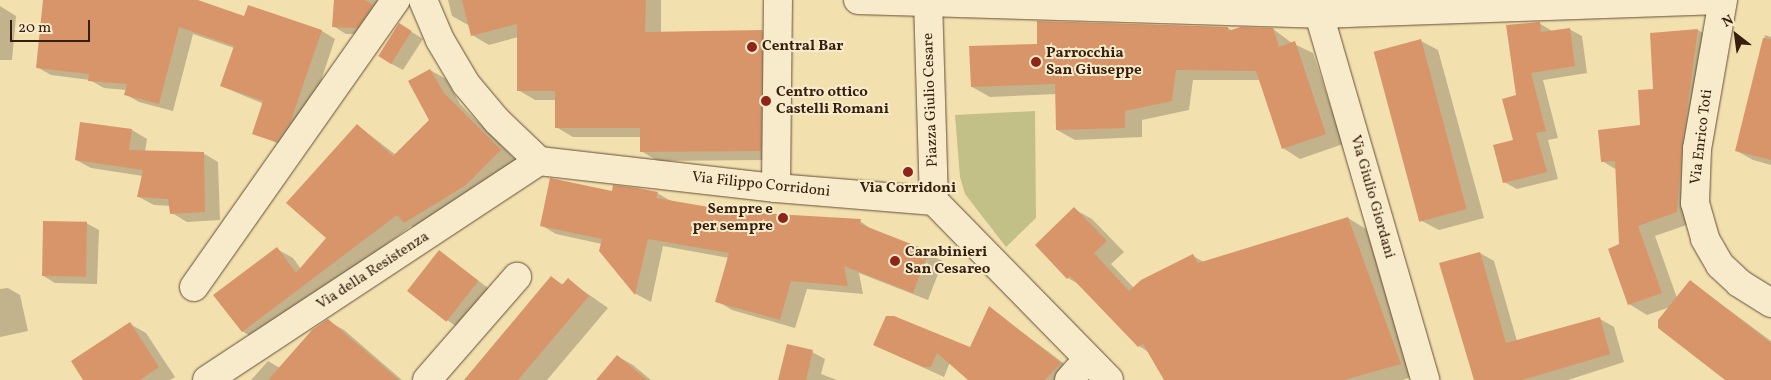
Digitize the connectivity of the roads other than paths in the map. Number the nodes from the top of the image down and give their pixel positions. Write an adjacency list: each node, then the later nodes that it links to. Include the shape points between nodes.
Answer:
1 (396, 0): 12 (street)
2 (423, 0): 8 (street, via 440,40 466,84 497,121)
3 (778, 0): 9 (street)
4 (858, 0): 6 (street)
5 (1722, 0): 7 (street); 13 (street, Via Enrico Toti, via 1697,149 1695,203 1712,255 1739,283)
6 (928, 1): 7 (street); 10 (street, Piazza Giulio Cesare)
7 (1319, 14): 19 (street, Via Giulio Giordani)
8 (539, 161): 9 (street, Via Filippo Corridoni); 15 (street, Via della Resistenza)
9 (776, 188): 10 (street, Via Filippo Corridoni)
10 (934, 201): 14 (street)
11 (517, 276): 16 (street)
12 (194, 287)
13 (1771, 303)
14 (1087, 360): 17 (street); 18 (street)
15 (207, 380)
16 (428, 380)
17 (1069, 380)
18 (1109, 380)
19 (1425, 380)

